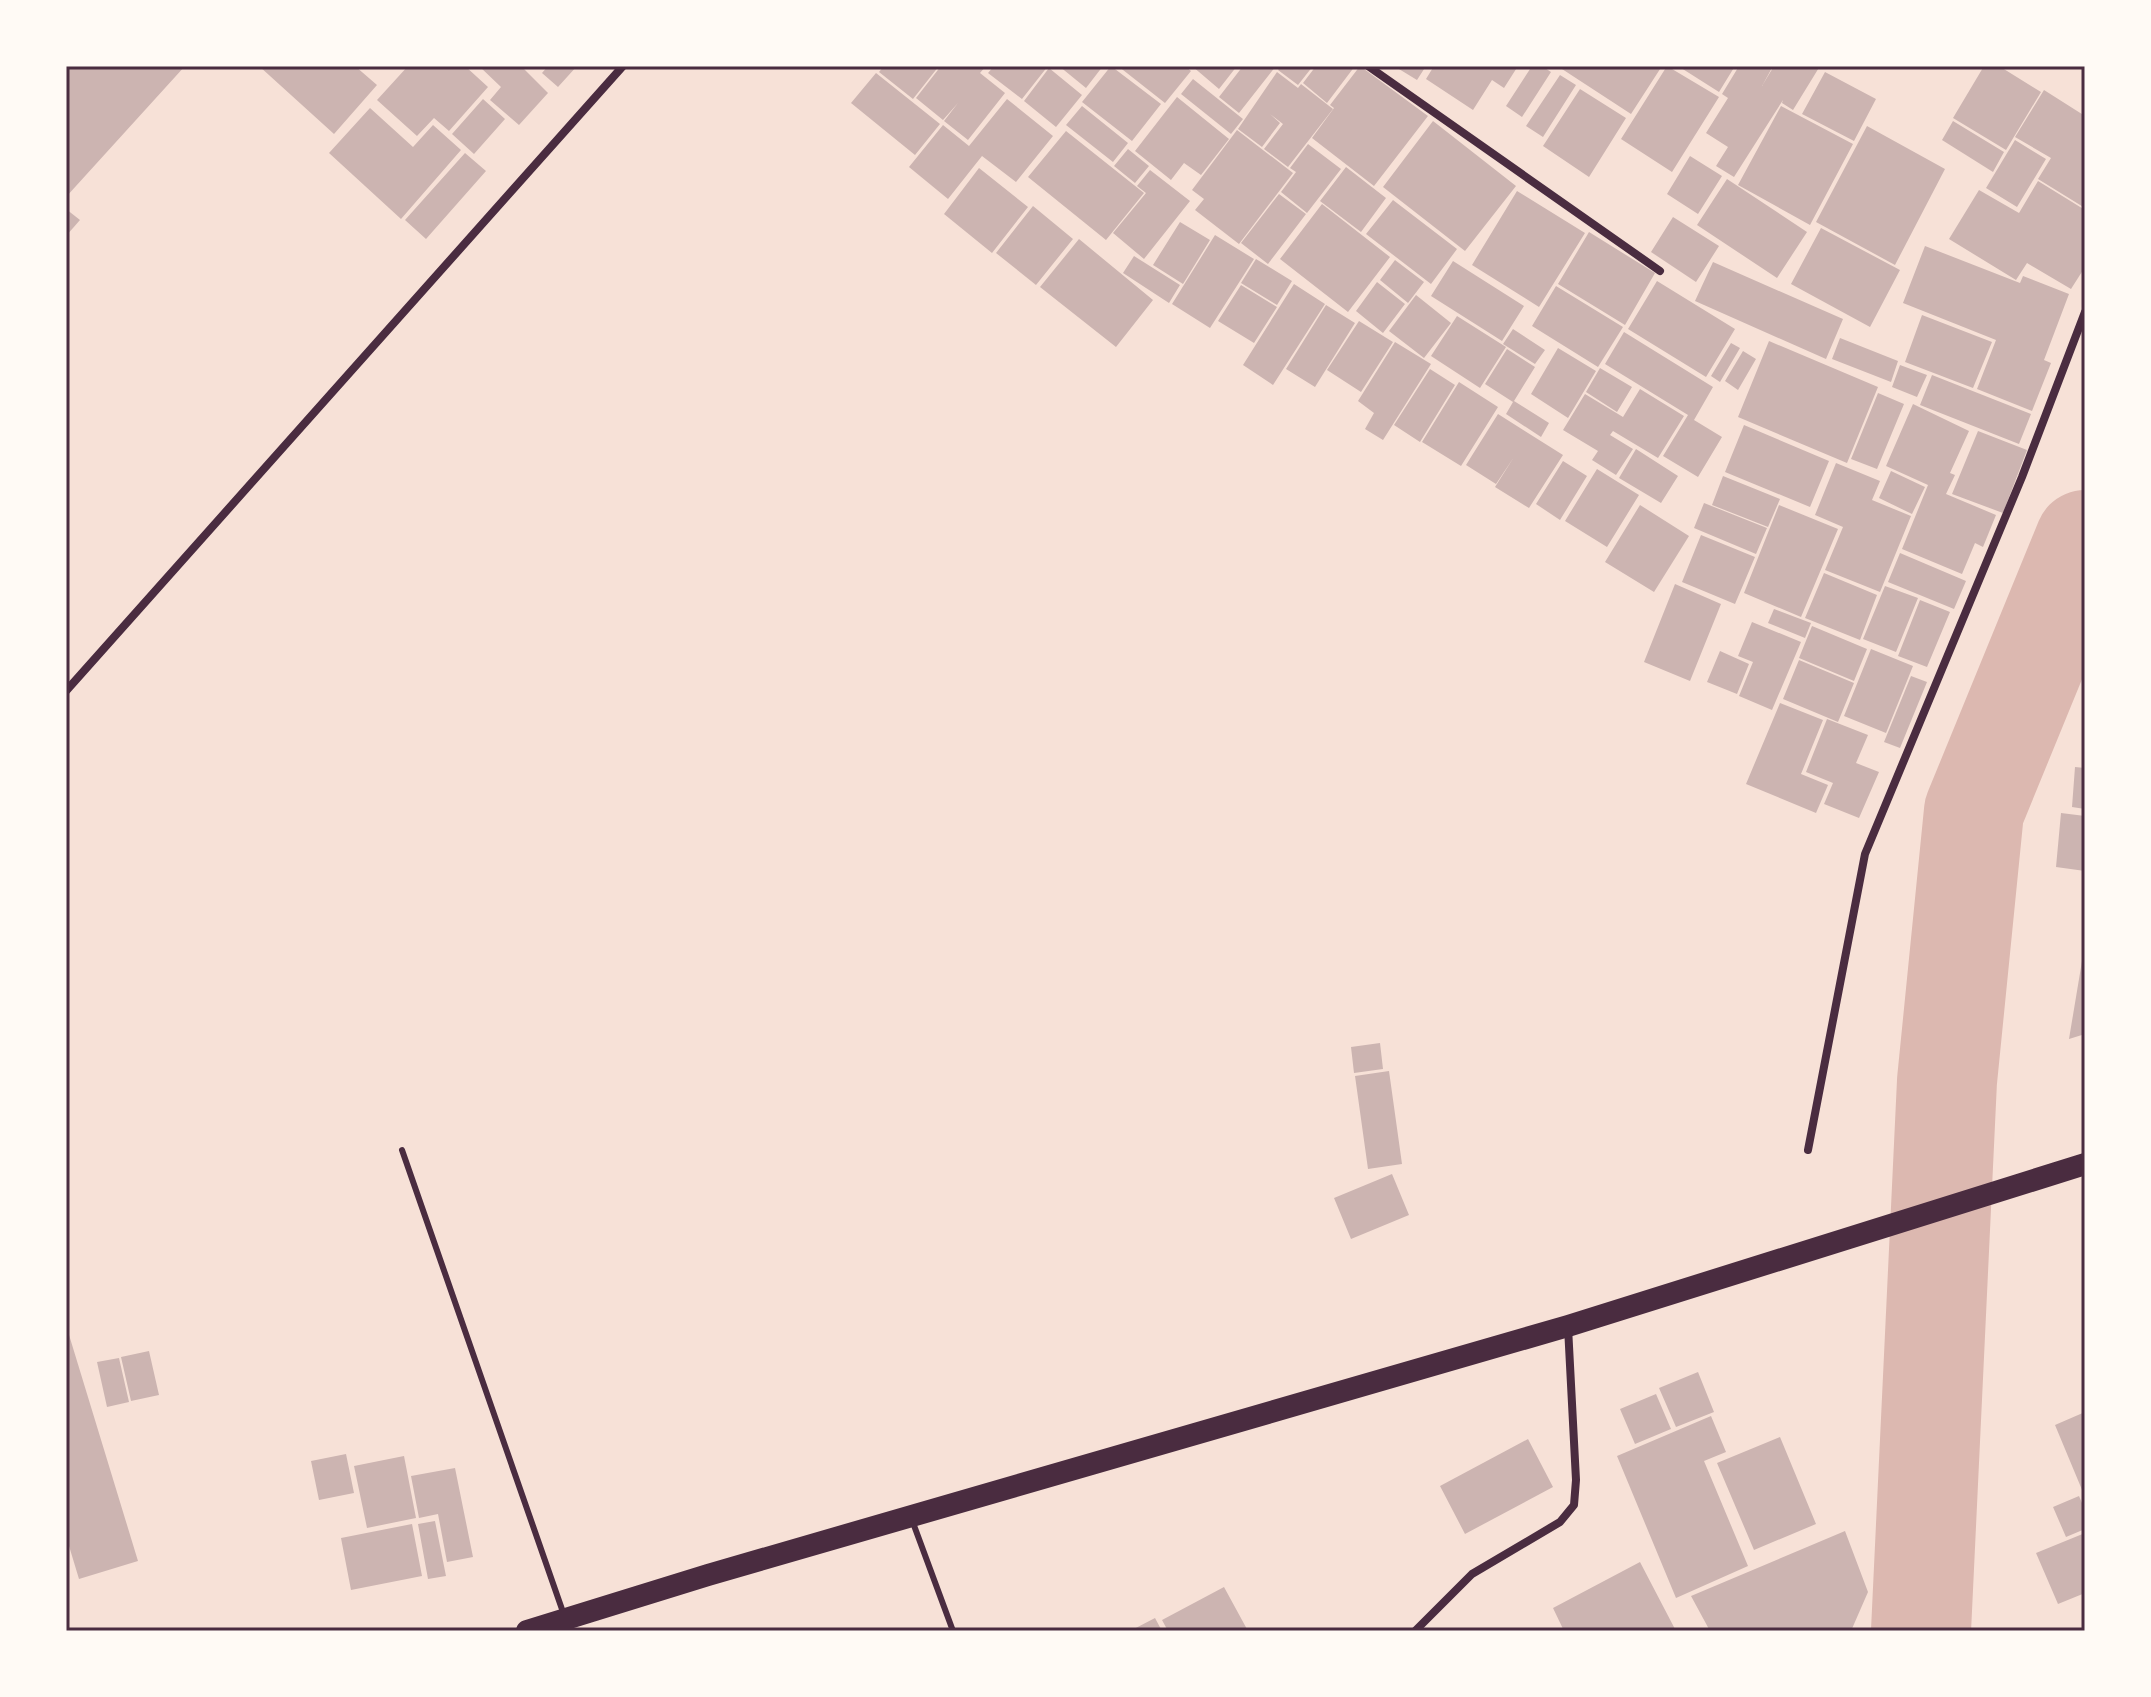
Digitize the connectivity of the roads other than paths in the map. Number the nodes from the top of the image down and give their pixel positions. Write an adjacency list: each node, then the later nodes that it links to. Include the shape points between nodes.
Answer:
1 (623, 66): 5 (street)
2 (1368, 66): 3 (street)
3 (1660, 271)
4 (2085, 312): 7 (street, via 1865,854)
5 (66, 691)
6 (402, 1150): 11 (lane)
7 (1808, 1150)
8 (2085, 1164): 9 (highway)
9 (1568, 1326): 10 (highway); 14 (street, via 1574,1505 1560,1522 1472,1574)
10 (911, 1517): 11 (highway); 13 (lane)
11 (565, 1618): 12 (highway)
12 (527, 1631)
13 (953, 1631)
14 (1415, 1631)

